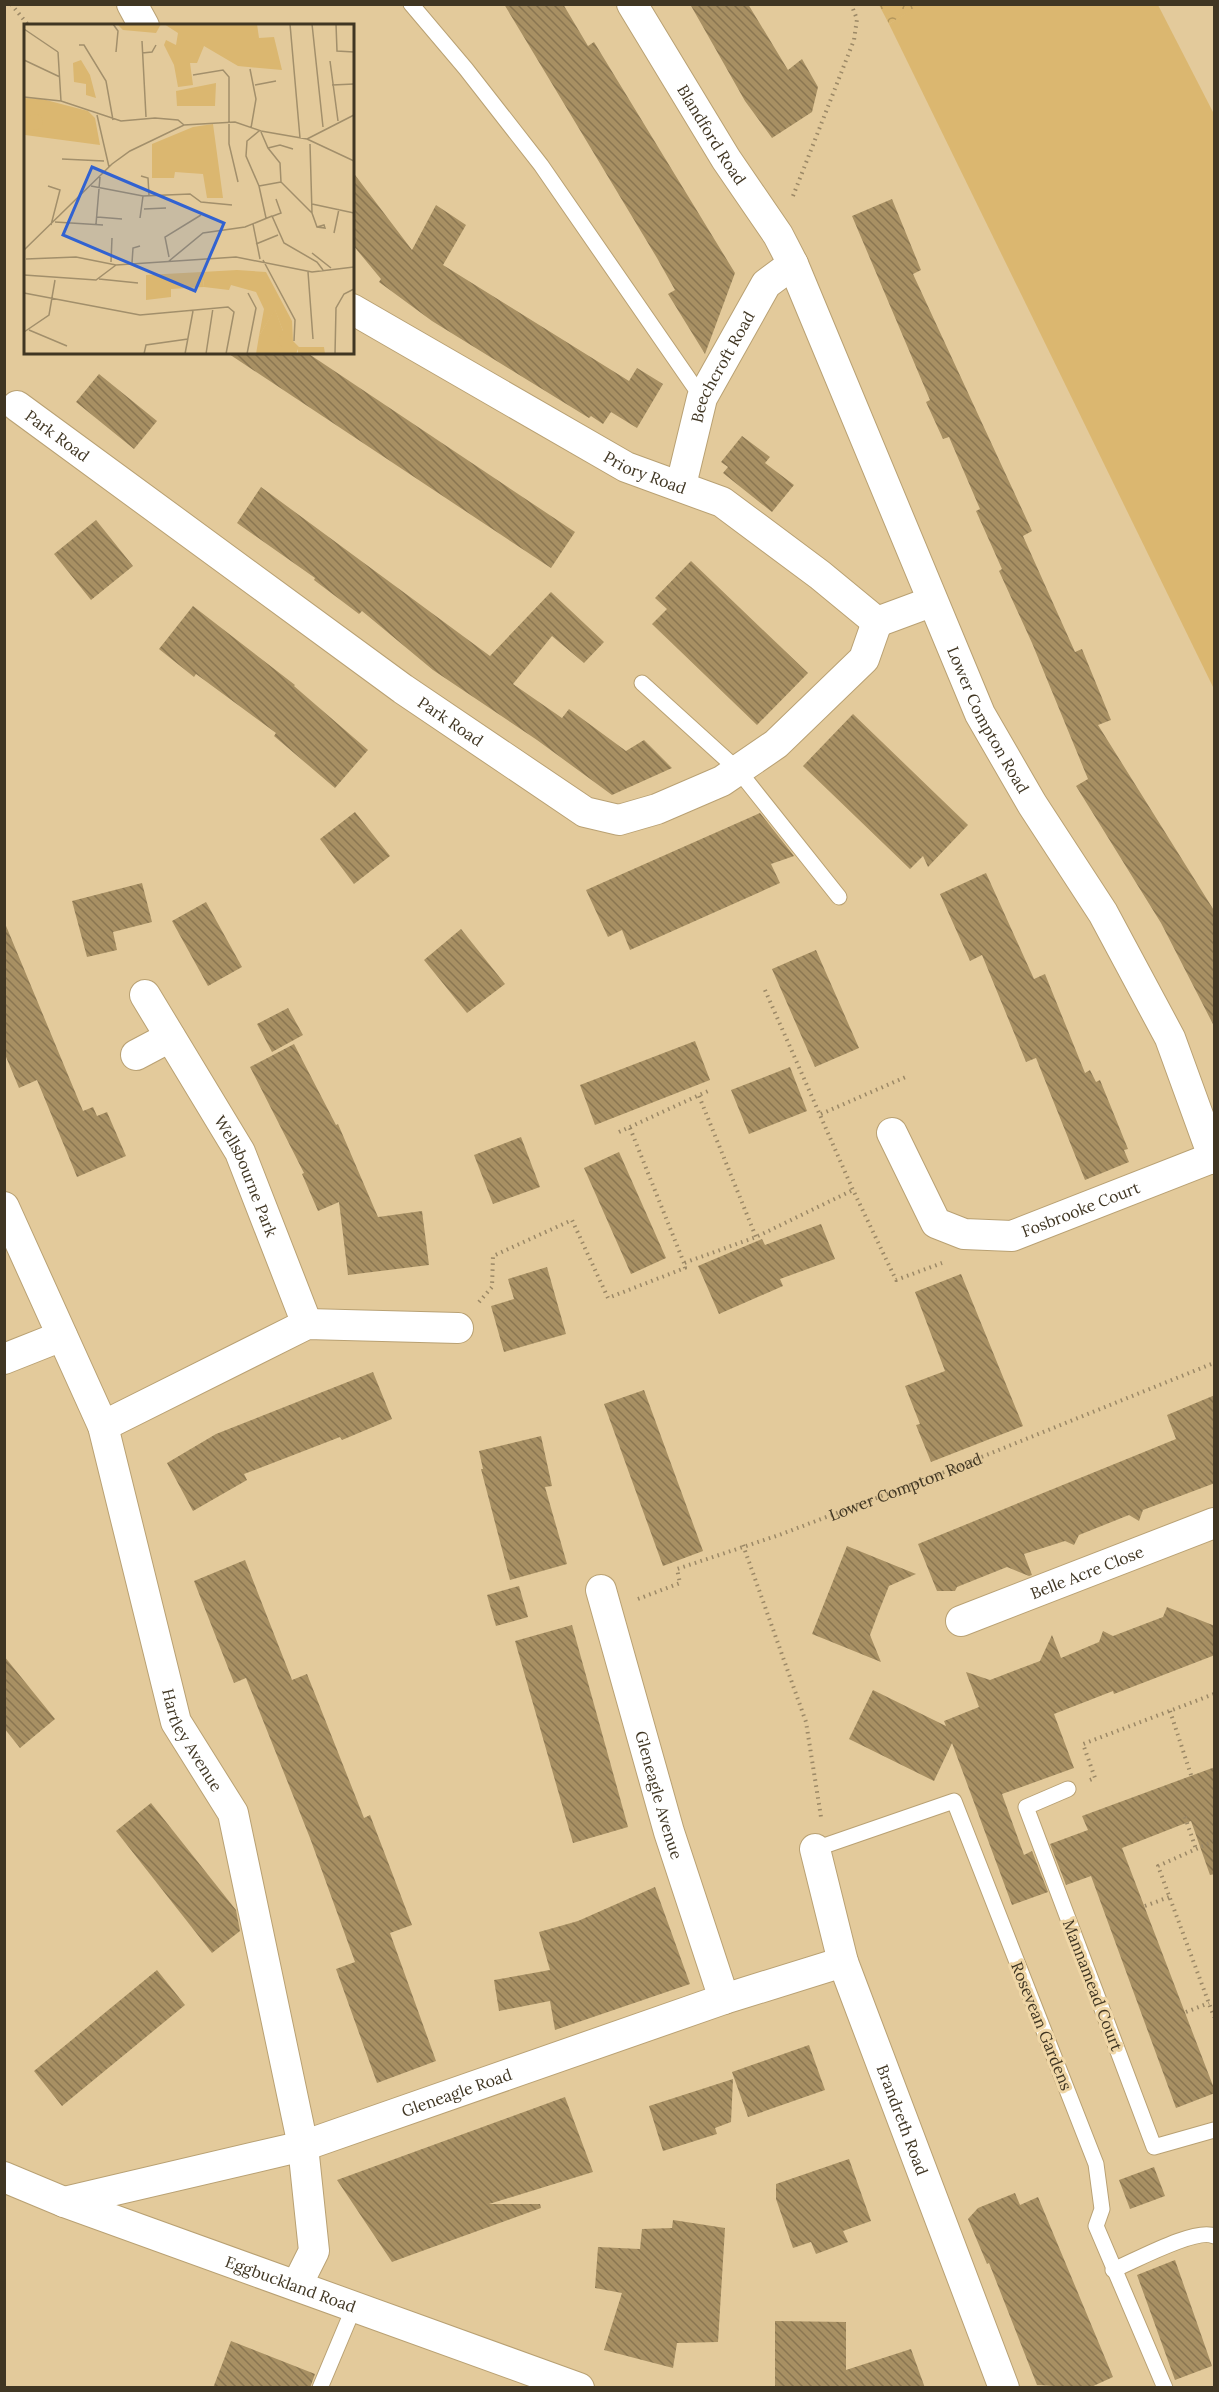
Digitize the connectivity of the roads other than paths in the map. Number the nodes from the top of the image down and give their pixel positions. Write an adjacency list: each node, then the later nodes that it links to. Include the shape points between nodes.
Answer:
1 (132, 4): 4 (street)
2 (411, 4): 7 (lane, via 541,165)
3 (632, 4): 5 (street, Blandford Road)
4 (143, 24)
5 (793, 264): 7 (street, Beechcroft Road, via 766,284); 10 (street, Lower Compton Road)
6 (354, 310): 9 (street, Priory Road, via 626,467)
7 (702, 398): 9 (street, Beechcroft Road)
8 (17, 406): 13 (street, Park Road, via 403,689 585,812 619,820 657,809)
9 (681, 485): 11 (street, Priory Road, via 722,502)
10 (931, 602): 11 (street); 19 (street, Lower Compton Road, via 980,714 1102,913 1170,1038)
11 (877, 622): 13 (street, Park Road, via 864,659 776,744)
12 (642, 683): 13 (lane)
13 (738, 770): 14 (lane)
14 (839, 897)
15 (145, 995): 16 (street, Wellsbourne Park)
16 (170, 1037): 17 (street); 21 (street, Wellsbourne Park, via 240,1152)
17 (136, 1055)
18 (892, 1133): 19 (street, Fosbrooke Court, via 936,1223 964,1234 1012,1236)
19 (1214, 1158)
20 (4, 1207): 23 (street, Hartley Avenue)
21 (307, 1324): 22 (street); 25 (street)
22 (458, 1328)
23 (62, 1336): 24 (street); 25 (street, Hartley Avenue)
24 (4, 1359)
25 (103, 1426): 34 (street, Hartley Avenue, via 176,1722 233,1813)
26 (1215, 1523): 28 (street, Belle Acre Close)
27 (604, 1600): 32 (street, Gleneagle Avenue, via 669,1832)
28 (961, 1621)
29 (1068, 1789): 33 (lane, Mannamead Court, via 1026,1807 1154,2147)
30 (821, 1847): 31 (street, Brandreth Road); 38 (lane, Rosevean Gardens, via 954,1801 1096,2164 1102,2210 1096,2226)
31 (843, 1962): 32 (street, Gleneagle Road); 43 (street, Brandreth Road)
32 (724, 1999): 34 (street, Gleneagle Road)
33 (1215, 2130)
34 (303, 2146): 36 (street, Gleneagle Road); 39 (street, Hartley Avenue, via 314,2251)
35 (4, 2177): 36 (street, Eggbuckland Road)
36 (64, 2202): 39 (street, Eggbuckland Road)
37 (1215, 2236): 38 (lane, via 1193,2235)
38 (1113, 2271): 44 (lane, Rosevean Gardens)
39 (297, 2285): 40 (street, Eggbuckland Road)
40 (354, 2307): 41 (lane); 42 (street, Eggbuckland Road)
41 (320, 2388)
42 (579, 2388)
43 (1004, 2388)
44 (1165, 2388)

